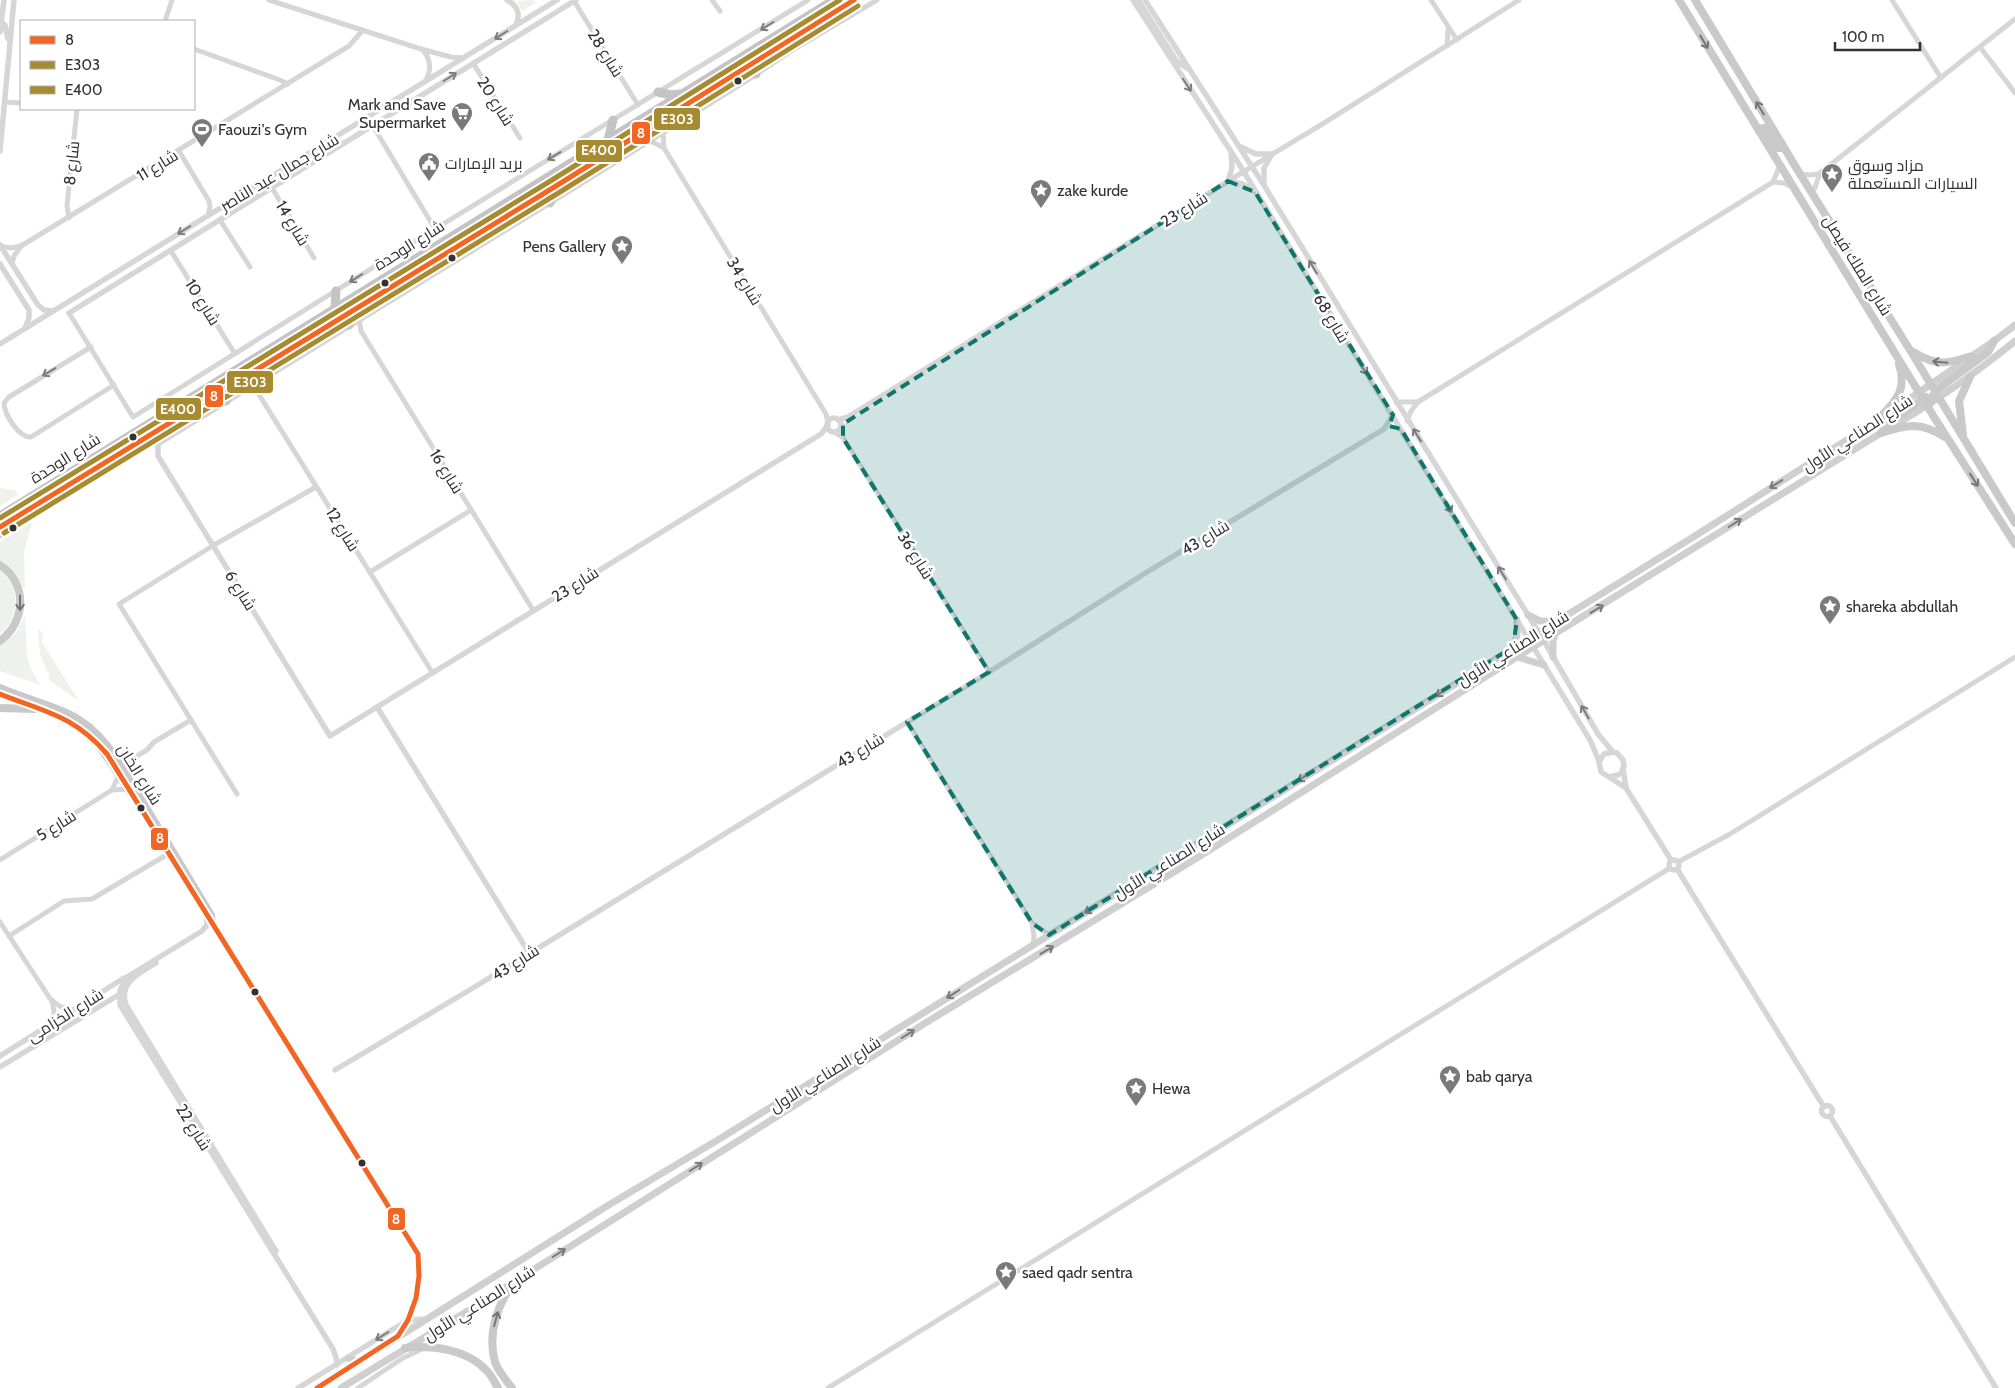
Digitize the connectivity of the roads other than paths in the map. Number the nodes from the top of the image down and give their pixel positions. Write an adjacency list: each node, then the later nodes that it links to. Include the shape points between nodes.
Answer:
1 (4, 0): 24 (street)
2 (14, 0): 30 (street)
3 (172, 0): 23 (street)
4 (269, 0): 27 (street)
5 (507, 0): 25 (street, via 518,10)
6 (557, 0): 25 (street, شارع جمال عبد الناصر)
7 (712, 0): 21 (street)
8 (808, 0): 44 (street, one-way to 44)
9 (834, 0): 46 (highway, شارع الوحدة)
10 (854, 0): 39 (highway, شارع الوحدة)
11 (877, 0): 40 (street)
12 (1133, 0): 66 (street, شارع 68, one-way to 66)
13 (1138, 0): 38 (street, via 1178,62)
14 (1145, 0): 38 (street, شارع 68)
15 (1431, 0): 26 (street)
16 (1519, 0): 29 (street, شارع 23)
17 (1679, 0): 54 (main road, شارع الملك فيصل, one-way to 54)
18 (1892, 0): 41 (street)
19 (575, 1): 37 (street, شارع جمال عبد الناصر); 49 (street, شارع 28)
20 (1698, 2): 60 (main road, شارع الملك فيصل, one-way to 20)
21 (720, 11)
22 (2015, 19): 33 (street)
23 (165, 20)
24 (1, 22): 28 (street); 30 (street, via 6,25)
25 (515, 26): 36 (street, شارع جمال عبد الناصر, one-way to 36)
26 (1449, 28): 29 (street); 31 (street); 32 (street)
27 (363, 30): 34 (street); 43 (street, شارع 11, via 349,46)
28 (0, 32)
29 (1464, 35): 31 (street, شارع 23)
30 (9, 40): 47 (street)
31 (1455, 41): 32 (street, شارع 23)
32 (1447, 46): 67 (street, شارع 23)
33 (1980, 47): 41 (street); 45 (street)
34 (421, 49): 36 (street); 42 (street, via 430,64)
35 (195, 50): 43 (street)
36 (464, 58): 42 (street, شارع جمال عبد الناصر)
37 (473, 63): 53 (street, شارع جمال عبد الناصر, one-way to 37); 57 (street, شارع 20)
38 (1189, 69): 61 (street, شارع 68)
39 (740, 71): 40 (highway); 56 (highway, شارع الوحدة)
40 (756, 74): 55 (street)
41 (1941, 78): 73 (street)
42 (425, 82): 52 (street, شارع جمال عبد الناصر)
43 (288, 84): 65 (street, شارع 11)
44 (658, 92): 46 (highway); 49 (street)
45 (2015, 93)
46 (683, 94): 58 (highway, شارع الوحدة)
47 (5, 102): 48 (street); 64 (street)
48 (20, 103)
49 (638, 105): 51 (street)
50 (77, 110): 87 (street, شارع 8, via 67,206)
51 (613, 120): 58 (highway); 89 (street, one-way to 89)
52 (357, 125): 63 (street, via 332,144); 68 (street, شارع جمال عبد الناصر)
53 (373, 126): 63 (street, شارع جمال عبد الناصر); 89 (street)
54 (1758, 129): 60 (main road, via 1764,128 1778,148); 69 (main road, شارع الملك فيصل)
55 (663, 132): 59 (street); 62 (street, شارع 34)
56 (636, 136): 59 (highway); 77 (highway, شارع الوحدة)
57 (520, 138)
58 (608, 140): 99 (highway, شارع الوحدة)
59 (649, 140): 62 (street); 84 (street)
60 (1782, 144): 72 (main road, شارع الملك فيصل)
61 (1239, 146): 67 (street, via 1256,154); 70 (street, شارع 68)
62 (664, 148): 129 (street, شارع 34)
63 (336, 149): 75 (street, شارع جمال عبد الناصر)
64 (0, 151)
65 (179, 151): 83 (street); 87 (street, شارع 11)
66 (1230, 151): 71 (street, شارع 68); 74 (street, via 1232,168)
67 (1272, 154): 70 (street, شارع 23); 78 (street, via 1264,168)
68 (295, 161): 75 (street, via 297,167 284,176); 85 (street, شارع جمال عبد الناصر)
69 (1780, 164): 76 (street); 80 (main road, شارع الملك فيصل)
70 (1252, 166): 71 (street, شارع 23); 78 (street, شارع 68)
71 (1243, 172): 74 (street, شارع 23); 81 (street, شارع 68)
72 (1800, 174): 73 (street); 82 (main road, شارع الملك فيصل)
73 (1820, 174): 82 (street)
74 (1228, 181): 81 (street, via 1243,184); 126 (street, شارع 23)
75 (282, 182): 79 (street, شارع جمال عبد الناصر)
76 (1774, 182): 80 (street); 124 (street)
77 (556, 186): 84 (highway); 103 (highway, شارع الوحدة)
78 (1265, 187): 123 (street, شارع 68, one-way to 78)
79 (272, 188): 88 (street, شارع جمال عبد الناصر); 93 (street, شارع 14)
80 (1794, 188): 112 (main road, شارع الملك فيصل)
81 (1255, 192): 125 (street, شارع 68, one-way to 125)
82 (1813, 193): 113 (main road, شارع الملك فيصل)
83 (209, 200): 85 (street); 86 (street)
84 (550, 203): 102 (street)
85 (224, 205): 86 (street, شارع جمال عبد الناصر)
86 (208, 215): 100 (street, شارع جمال عبد الناصر, one-way to 100)
87 (69, 218): 91 (street, شارع 11)
88 (220, 220): 92 (street, شارع جمال عبد الناصر); 96 (street)
89 (435, 228): 98 (street, one-way to 98)
90 (0, 245): 91 (street); 94 (street)
91 (22, 246): 94 (street)
92 (171, 251): 101 (street, شارع جمال عبد الناصر); 114 (street, شارع 10)
93 (314, 258)
94 (12, 264): 97 (street)
95 (0, 265): 97 (street, via 8,270 20,287); 106 (street, via 29,310)
96 (250, 267)
97 (25, 284): 100 (street, via 38,305)
98 (336, 291): 99 (highway); 114 (street)
99 (336, 308): 143 (highway, شارع الوحدة)
100 (53, 312): 106 (street, شارع جمال عبد الناصر)
101 (70, 313): 111 (street)
102 (359, 319): 104 (street); 107 (street, شارع 16)
103 (334, 323): 104 (highway); 120 (highway, شارع الوحدة)
104 (349, 325): 107 (street); 118 (street)
105 (2015, 325): 108 (main road, شارع الصناعي الأول)
106 (24, 329): 110 (street, شارع جمال عبد الناصر)
107 (361, 331): 142 (street, شارع 16)
108 (1994, 341): 115 (main road, شارع الصناعي الأول); 119 (main road, via 1988,352)
109 (2015, 341): 116 (main road, شارع الصناعي الأول)
110 (0, 344)
111 (90, 347): 117 (street); 117 (street, one-way to 117, via 8,397 4,403 5,410 20,434 31,437)
112 (1894, 350): 121 (main road, شارع الملك فيصل); 128 (main road, via 1901,373 1901,391)
113 (1910, 350): 115 (main road, one-way to 113, via 1950,363 1937,363); 119 (main road, شارع الملك فيصل)
114 (235, 354): 117 (street, via 134,416)
115 (1972, 356): 119 (main road, شارع الصناعي الأول)
116 (1970, 377): 119 (main road, شارع الصناعي الأول); 138 (main road, via 1959,401)
117 (114, 385)
118 (253, 385): 122 (street); 141 (street, شارع 12)
119 (1935, 392): 121 (main road); 121 (main road, شارع الصناعي الأول); 138 (main road, شارع الملك فيصل)
120 (210, 399): 122 (highway); 140 (highway, شارع الوحدة)
121 (1923, 400): 128 (main road, شارع الصناعي الأول); 134 (main road); 137 (main road, شارع الملك فيصل)
122 (226, 401): 139 (street)
123 (1396, 402): 124 (street); 127 (street, شارع 68)
124 (1418, 402): 127 (street)
125 (1393, 415): 131 (street, شارع 43); 132 (street, شارع 68)
126 (848, 417): 129 (street, شارع 23); 130 (street, شارع 23)
127 (1407, 420): 152 (street, شارع 68, one-way to 127)
128 (1877, 421): 154 (main road, شارع الصناعي الأول, one-way to 154)
129 (832, 422): 130 (street); 133 (street); 135 (street, شارع 23)
130 (841, 427): 133 (street, شارع 23); 136 (street, شارع 36)
131 (1384, 429): 132 (street); 167 (street, شارع 43)
132 (1401, 429): 153 (street, شارع 68, one-way to 153)
133 (833, 432): 135 (street, شارع 23); 136 (street, شارع 36)
134 (1881, 433): 137 (main road, via 1916,425); 156 (main road, شارع الصناعي الأول, one-way to 134)
135 (821, 434): 151 (street, شارع 23)
136 (843, 438): 167 (street, شارع 36)
137 (1948, 439): 147 (main road, شارع الملك فيصل, one-way to 147)
138 (1964, 440): 144 (main road, شارع الملك فيصل)
139 (158, 444): 148 (street, شارع 6, via 158,456)
140 (121, 453): 145 (highway, شارع الوحدة); 146 (main road, via 105,469)
141 (316, 487): 148 (street); 150 (street, شارع 12)
142 (471, 510): 150 (street); 151 (street, شارع 16)
143 (0, 516)
144 (2015, 523)
145 (0, 527)
146 (0, 534)
147 (2015, 544)
148 (214, 545): 173 (street, via 119,604); 175 (street, شارع 6)
149 (0, 565): 158 (main road, one-way to 158, via 15,580 20,603 14,626)
150 (370, 572): 166 (street, شارع 12)
151 (533, 610): 166 (street, شارع 23)
152 (1528, 615): 154 (main road, via 1540,621); 155 (street, شارع 68)
153 (1517, 620): 157 (street, شارع 68); 160 (main road)
154 (1557, 620): 155 (main road, شارع الصناعي الأول)
155 (1538, 632): 157 (main road, شارع الصناعي الأول); 159 (street, شارع 68)
156 (1555, 634): 159 (main road, شارع الصناعي الأول); 163 (main road)
157 (1528, 638): 160 (main road, شارع الصناعي الأول); 161 (street, شارع 68)
158 (0, 641)
159 (1544, 641): 161 (main road, شارع الصناعي الأول); 163 (street, شارع 68)
160 (1513, 647): 195 (main road, شارع الصناعي الأول, one-way to 195)
161 (1534, 647): 162 (main road, شارع الصناعي الأول); 165 (street, شارع 68)
162 (1517, 657): 165 (main road); 207 (main road, شارع الصناعي الأول, one-way to 162)
163 (1553, 657): 176 (street, شارع 68, one-way to 163, via 1598,734)
164 (2015, 657): 189 (street)
165 (1544, 665): 177 (street, شارع 68, via 1590,740)
166 (432, 672): 170 (street, شارع 23)
167 (988, 672): 174 (street, شارع 43)
168 (0, 688): 193 (main road, شارع الخان, via 65,711 100,737 186,873 211,915)
169 (0, 694): 172 (main road, شارع الخان)
170 (377, 707): 175 (street, شارع 23); 198 (street)
171 (0, 708): 172 (main road)
172 (47, 710): 180 (main road, شارع الخان, via 70,720 90,735 107,754)
173 (191, 720): 178 (street); 185 (street)
174 (907, 722): 194 (street); 198 (street, شارع 43)
175 (330, 736)
176 (1613, 752): 177 (street, via 1604,754); 179 (street, via 1621,756)
177 (1599, 761): 181 (street, via 1601,772)
178 (125, 763)
179 (1624, 769): 181 (street); 182 (street)
180 (119, 775): 183 (main road, شارع الخان); 184 (street)
181 (1609, 777): 182 (street)
182 (1626, 788): 188 (street)
183 (128, 789): 184 (street, شارع 5); 186 (main road, شارع الخان)
184 (112, 790): 187 (street, شارع 5)
185 (237, 794)
186 (168, 854): 191 (main road, شارع الخان); 196 (street, via 97,897 64,901)
187 (0, 860)
188 (1672, 860): 189 (street); 190 (street)
189 (1678, 866): 190 (street, via 1674,870); 221 (street, via 1824,1106 1831,1108 1830,1116)
190 (1670, 868): 220 (street)
191 (206, 916): 199 (street, via 208,923 204,930)
192 (0, 922): 196 (street)
193 (212, 923): 200 (street, via 208,930 132,979)
194 (1032, 923): 195 (street); 197 (street)
195 (1049, 935): 197 (main road, شارع الصناعي الأول)
196 (10, 936): 201 (street)
197 (1033, 944): 208 (main road, شارع الصناعي الأول, one-way to 208)
198 (529, 953): 206 (street, شارع 43)
199 (130, 975): 200 (street, via 122,984); 202 (street, شارع الخزامى)
200 (122, 992): 205 (street, شارع الخزامى); 211 (street, شارع 22, via 136,1021 337,1350); 213 (street, شارع 22, via 122,1008 135,1031 333,1349)
201 (51, 1000): 202 (street, via 61,1007); 203 (street, via 54,1012)
202 (75, 1010): 203 (street, شارع الخزامى)
203 (50, 1025): 204 (street, شارع الخزامى)
204 (0, 1056)
205 (0, 1067)
206 (335, 1070)
207 (517, 1279): 210 (main road, شارع الصناعي الأول); 219 (main road, one-way to 207, via 495,1364 493,1337 505,1294)
208 (426, 1319): 211 (street, one-way to 211, via 408,1320); 212 (main road, شارع الصناعي الأول)
209 (428, 1347): 210 (main road); 217 (street, via 408,1355); 218 (main road, via 462,1355 488,1372)
210 (405, 1348): 216 (main road, شارع الصناعي الأول)
211 (348, 1358): 212 (main road); 213 (street)
212 (358, 1361): 215 (main road, شارع الصناعي الأول)
213 (337, 1365): 214 (street)
214 (298, 1388)
215 (317, 1388)
216 (341, 1388)
217 (358, 1388)
218 (498, 1388)
219 (512, 1388)
220 (828, 1388)
221 (1996, 1388)

